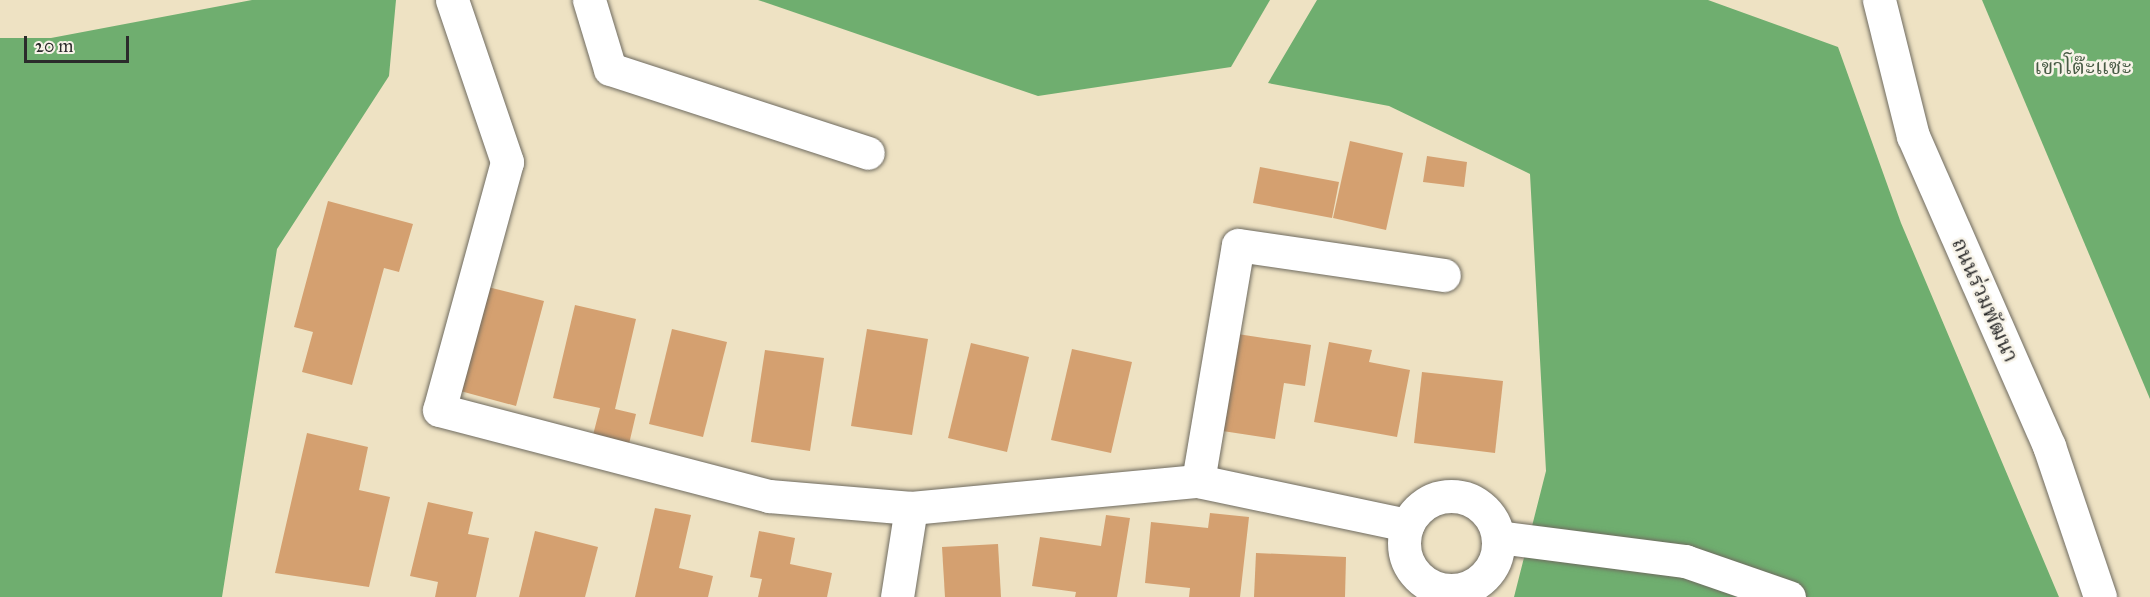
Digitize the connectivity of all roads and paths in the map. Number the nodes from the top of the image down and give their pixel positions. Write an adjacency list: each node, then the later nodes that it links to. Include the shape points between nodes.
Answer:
1 (452, 0): 7 (street, via 507,162 439,410 769,496)
2 (589, 0): 4 (street, via 610,69)
3 (1879, 0): 13 (street, ถนนร่วมพัฒนา, via 1913,136 2049,446)
4 (868, 153)
5 (1444, 275): 6 (street, via 1238,245)
6 (1198, 481): 7 (street); 8 (street)
7 (911, 508): 11 (street)
8 (1407, 525): 9 (street, via 1423,505 1452,496 1485,510); 10 (street, via 1403,545 1408,565 1419,579)
9 (1498, 537): 10 (street, via 1498,554 1483,578); 12 (street, via 1685,561)
10 (1452, 594)
11 (897, 597)
12 (1789, 597)
13 (2100, 597)

